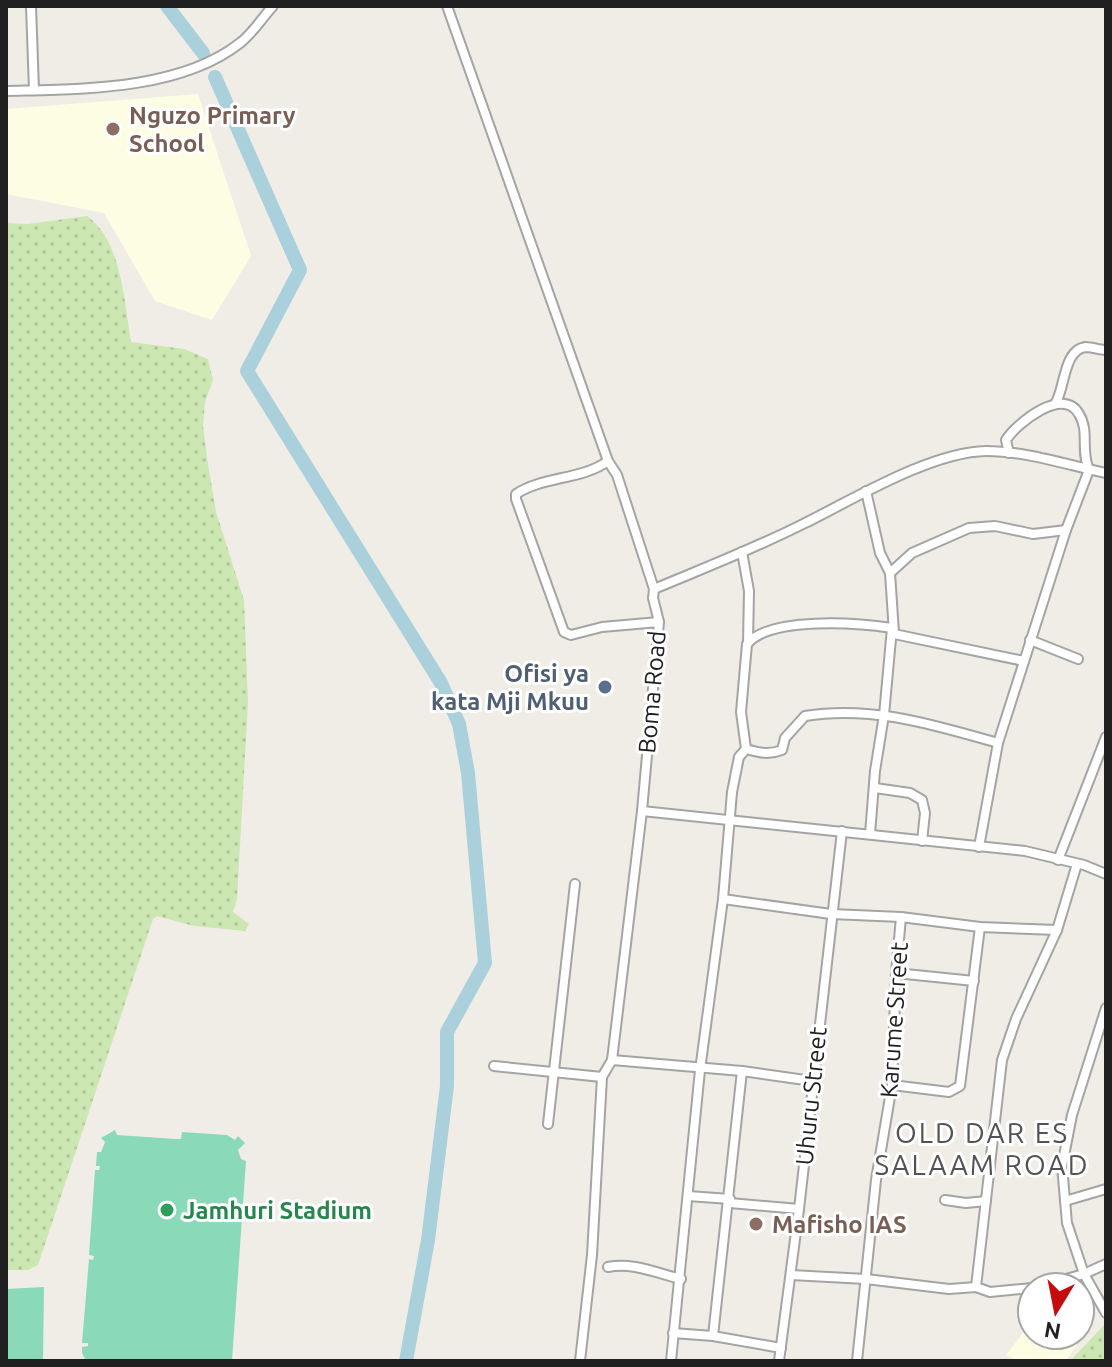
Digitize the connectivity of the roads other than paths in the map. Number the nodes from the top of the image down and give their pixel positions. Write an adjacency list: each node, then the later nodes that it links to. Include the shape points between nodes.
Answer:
1 (31, 6): 4 (street)
2 (273, 6): 4 (street, via 246,38 200,65 141,82)
3 (447, 6): 9 (street, Boma Road)
4 (34, 90): 5 (street)
5 (6, 91)
6 (1106, 350): 7 (street, via 1084,347 1075,353)
7 (1055, 404): 8 (street, via 1016,427 1006,440); 10 (street, via 1078,412 1085,435 1082,455)
8 (1009, 453): 10 (street); 12 (street, via 961,455)
9 (608, 461): 16 (street, Boma Road); 18 (street, via 597,469 528,487 516,499 564,632)
10 (1089, 470): 11 (street); 13 (street)
11 (1106, 473)
12 (866, 491): 14 (street); 15 (street)
13 (1066, 530): 15 (street, via 1033,534 995,526 969,528 912,553); 21 (street)
14 (742, 552): 16 (street); 17 (street)
15 (890, 573): 20 (street)
16 (654, 589): 18 (street, Boma Road)
17 (748, 620): 19 (street); 22 (street)
18 (659, 622): 30 (street, Boma Road)
19 (767, 631): 20 (street, via 827,624); 22 (street)
20 (893, 631): 24 (street); 25 (street)
21 (1030, 640): 23 (street); 24 (street)
22 (747, 644): 28 (street, via 741,712)
23 (1078, 659)
24 (1024, 661): 27 (street)
25 (884, 715): 27 (street); 28 (street, via 805,716 785,738 782,750 766,754); 29 (street)
26 (1106, 737): 36 (street)
27 (998, 743): 35 (street)
28 (746, 749): 31 (street, via 739,757)
29 (875, 788): 33 (street); 34 (street, via 922,800)
30 (642, 811): 31 (street); 48 (street, Boma Road)
31 (731, 819): 32 (street); 40 (street)
32 (842, 831): 33 (street); 41 (street, Uhuru Street)
33 (870, 834): 34 (street)
34 (922, 841): 35 (street)
35 (979, 847): 36 (street)
36 (1058, 860): 37 (street)
37 (1077, 864): 38 (street); 44 (street)
38 (1106, 874)
39 (575, 884): 52 (street)
40 (723, 899): 41 (street); 50 (street)
41 (831, 914): 42 (street); 54 (street, Uhuru Street)
42 (901, 917): 43 (street); 45 (street, Karume Street)
43 (980, 927): 44 (street); 46 (street)
44 (1057, 930): 61 (street, via 1002,1060)
45 (896, 973): 46 (street); 55 (street, Karume Street)
46 (974, 981): 55 (street, via 958,1089)
47 (1106, 1008): 62 (street, via 1070,1125 1062,1166)
48 (612, 1060): 50 (street); 53 (street, Boma Road)
49 (494, 1066): 52 (street)
50 (700, 1070): 51 (street); 58 (street)
51 (742, 1071): 54 (street); 59 (street)
52 (554, 1073): 53 (street); 56 (street)
53 (602, 1077): 76 (street, Boma Road)
54 (812, 1081): 63 (street, Uhuru Street)
55 (892, 1085): 68 (street, Karume Street)
56 (548, 1124)
57 (1106, 1189): 62 (street)
58 (688, 1196): 59 (street); 67 (street)
59 (730, 1199): 63 (street); 74 (street)
60 (945, 1200): 61 (street)
61 (986, 1201): 69 (street)
62 (1065, 1201): 65 (street)
63 (799, 1209): 66 (street, Uhuru Street)
64 (608, 1267): 67 (street, via 637,1265)
65 (1083, 1271)
66 (791, 1275): 68 (street); 75 (street, Uhuru Street)
67 (681, 1279): 73 (street)
68 (866, 1279): 69 (street); 79 (street, Karume Street)
69 (976, 1287): 70 (street, via 990,1292)
70 (1016, 1290)
71 (1096, 1295): 72 (street)
72 (1106, 1313)
73 (673, 1333): 74 (street); 77 (street)
74 (713, 1336): 75 (street)
75 (781, 1348): 78 (street, Uhuru Street)
76 (580, 1361)
77 (671, 1361)
78 (779, 1361)
79 (857, 1361)

